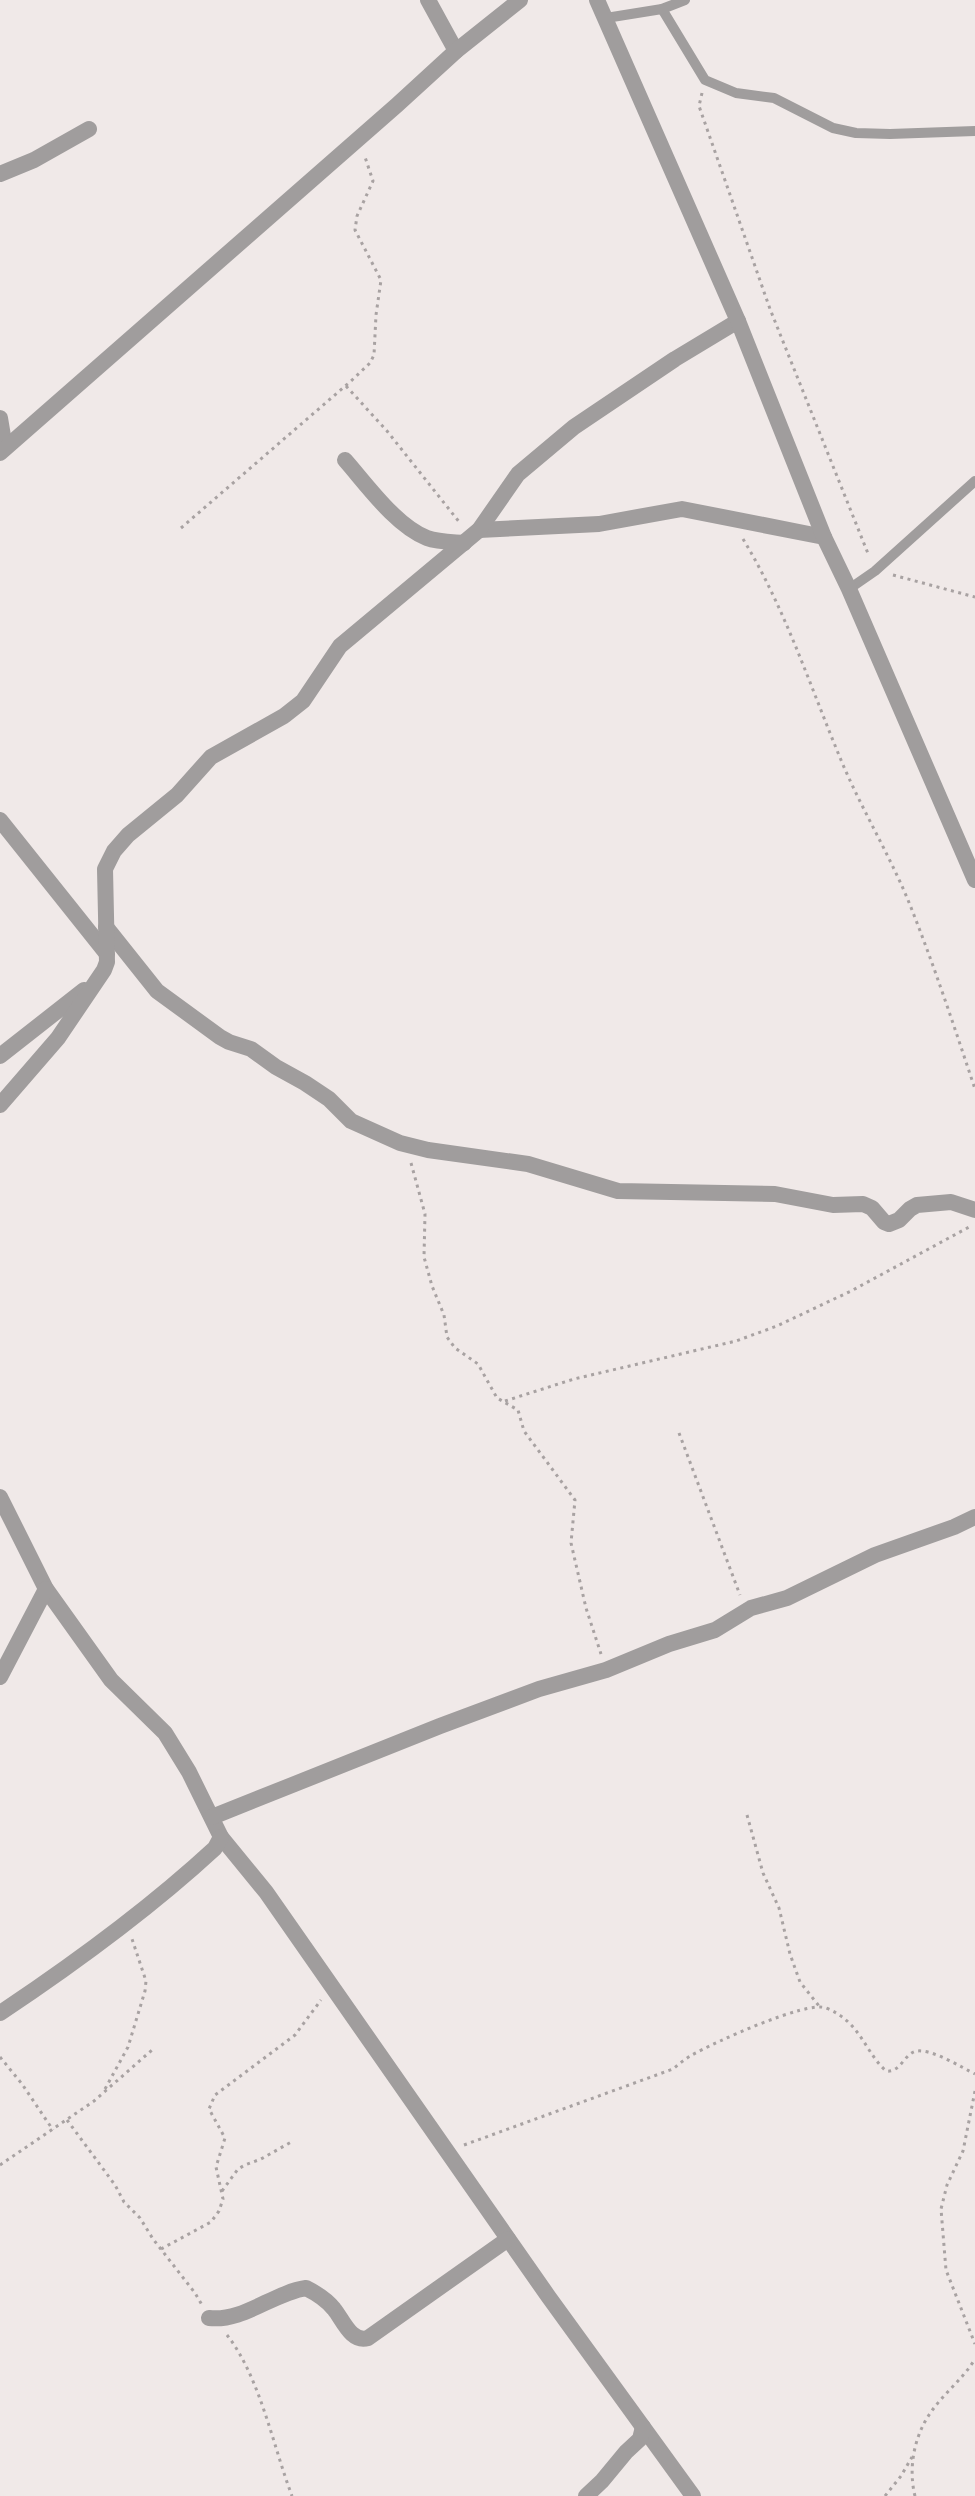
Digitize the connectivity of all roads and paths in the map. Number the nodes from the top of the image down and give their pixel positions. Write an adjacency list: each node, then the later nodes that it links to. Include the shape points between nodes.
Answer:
1 (428, 0): 7 (street)
2 (520, 0): 7 (street)
3 (597, 0): 6 (street)
4 (685, 0): 5 (lane)
5 (662, 9): 6 (lane); 8 (lane)
6 (606, 18): 13 (street)
7 (456, 51): 10 (street)
8 (705, 80): 11 (lane, via 736,93 774,98 832,128 856,133); 23 (path, via 699,106 770,309)
9 (89, 129): 12 (street)
10 (369, 129): 14 (path, via 363,150 373,181 355,230 381,285 374,355); 16 (street)
11 (975, 131)
12 (0, 174)
13 (738, 321): 21 (street, via 574,426 518,474); 22 (street)
14 (346, 386): 20 (path); 21 (path)
15 (0, 418): 16 (street)
16 (3, 450)
17 (345, 460): 21 (street, via 416,533 429,539)
18 (975, 482): 23 (lane)
19 (729, 517): 21 (street, via 682,509 599,524); 22 (street); 32 (path, via 788,625 859,802 907,897)
20 (181, 528)
21 (472, 537): 28 (street, via 340,646 303,701 211,757 177,795 128,835 105,869)
22 (824, 537): 24 (street)
23 (875, 571): 24 (lane); 25 (path)
24 (849, 589): 27 (street)
25 (975, 597)
26 (0, 820): 29 (street)
27 (975, 880)
28 (106, 927): 29 (street); 34 (street, via 157,991 229,1042 251,1049 305,1083 351,1121)
29 (107, 954): 30 (street)
30 (98, 980): 31 (street); 33 (street, via 58,1038)
31 (0, 1056)
32 (975, 1089)
33 (0, 1105)
34 (406, 1144): 35 (street, via 528,1164 618,1191 775,1194 834,1205 863,1204 890,1224 917,1205 951,1202); 37 (path, via 425,1214 424,1257 444,1315 447,1337 455,1348 478,1364 494,1393)
35 (975, 1210)
36 (975, 1224): 37 (path, via 777,1326 736,1341 584,1377)
37 (504, 1402): 43 (path, via 518,1410 524,1431 574,1500 571,1543)
38 (679, 1433): 42 (path)
39 (0, 1497): 41 (street)
40 (975, 1517): 42 (street, via 875,1555 787,1598)
41 (46, 1589): 44 (street); 46 (street, via 111,1680 165,1733)
42 (746, 1611): 43 (street, via 715,1630)
43 (606, 1670): 46 (street, via 539,1689)
44 (0, 1677)
45 (747, 1815): 50 (path, via 800,1982)
46 (212, 1817): 47 (street)
47 (221, 1837): 48 (street, via 215,1848 186,1875); 49 (street, via 266,1892)
48 (132, 1918): 51 (street); 55 (path, via 132,1940 146,1981 145,1991 128,2047)
49 (328, 1981): 60 (street); 62 (path, via 324,1995 295,2035 212,2098 209,2109 225,2138 216,2167)
50 (820, 2007): 54 (path, via 853,2026 886,2071 895,2070 919,2051); 60 (path, via 787,2014 692,2055 673,2069)
51 (0, 2013)
52 (152, 2050): 55 (path)
53 (0, 2057): 58 (path)
54 (975, 2074)
55 (104, 2091): 57 (path)
56 (975, 2091): 66 (path, via 963,2151 941,2209 946,2270)
57 (67, 2120): 58 (path); 64 (path)
58 (53, 2130): 61 (path)
59 (293, 2141): 62 (path, via 238,2169)
60 (447, 2152): 63 (street)
61 (0, 2165)
62 (222, 2191): 64 (path, via 219,2211 211,2222)
63 (508, 2238): 65 (street, via 368,2338 357,2338 333,2308 306,2288 269,2299 240,2314); 68 (street)
64 (161, 2249): 65 (path)
65 (209, 2318): 70 (path, via 240,2353)
66 (975, 2344)
67 (975, 2359): 69 (path, via 931,2412)
68 (643, 2427): 71 (street, via 640,2439); 72 (street)
69 (913, 2455): 73 (path); 74 (path, via 911,2479)
70 (292, 2496)
71 (586, 2496)
72 (693, 2496)
73 (885, 2496)
74 (915, 2496)

